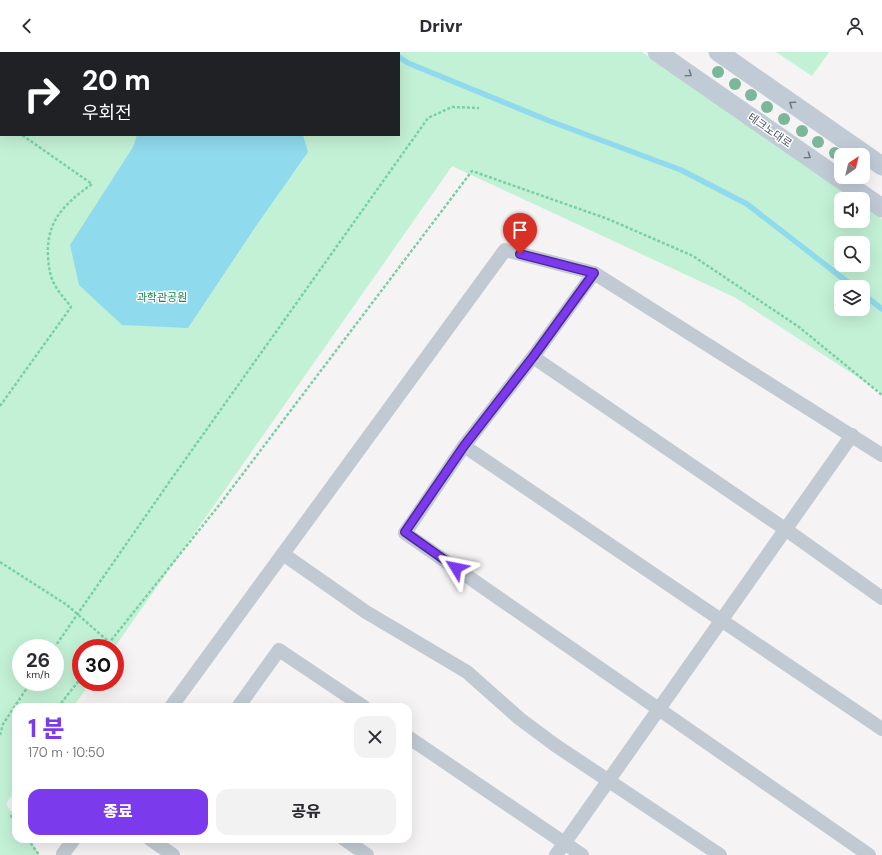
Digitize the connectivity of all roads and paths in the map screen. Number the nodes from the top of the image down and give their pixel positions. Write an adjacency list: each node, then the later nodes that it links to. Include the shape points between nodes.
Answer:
1 (657, 52): 6 (main road, 테크노대로, one-way to 6)
2 (718, 52): 5 (main road, one-way to 2)
3 (479, 108): 18 (path, via 452,107 428,118)
4 (23, 136): 10 (path, via 92,184 70,200 51,228 48,246 49,272 56,287 71,307)
5 (882, 166)
6 (882, 208)
7 (594, 273): 8 (street); 11 (street); 15 (street, via 505,250)
8 (533, 357): 12 (street); 14 (street)
9 (882, 394): 22 (path, via 799,327 693,256 608,219 472,171 220,504)
10 (0, 406)
11 (852, 435): 13 (street); 14 (street)
12 (464, 446): 19 (street); 31 (street, via 405,532)
13 (882, 455)
14 (785, 529): 17 (street); 19 (street)
15 (283, 554): 27 (street); 35 (street, via 366,612 467,672 520,720)
16 (0, 562): 18 (path)
17 (882, 598)
18 (77, 613): 20 (path); 21 (path)
19 (722, 619): 31 (street); 32 (street)
20 (60, 639)
21 (106, 639)
22 (111, 639)
23 (72, 689): 26 (path)
24 (25, 691): 25 (path)
25 (17, 703)
26 (61, 703)
27 (174, 703)
28 (241, 703): 29 (street, via 279,650)
29 (358, 703)
30 (12, 710): 33 (path, via 3,724)
31 (658, 710): 35 (street); 48 (street)
32 (882, 729)
33 (0, 735)
34 (412, 740): 40 (street)
35 (609, 780): 40 (street); 47 (street)
36 (31, 843): 41 (path)
37 (71, 843): 42 (street)
38 (156, 843): 43 (street)
39 (350, 843): 44 (street)
40 (565, 843): 45 (street); 46 (street)
41 (39, 855)
42 (64, 855)
43 (173, 855)
44 (367, 855)
45 (556, 855)
46 (582, 855)
47 (720, 855)
48 (869, 855)

